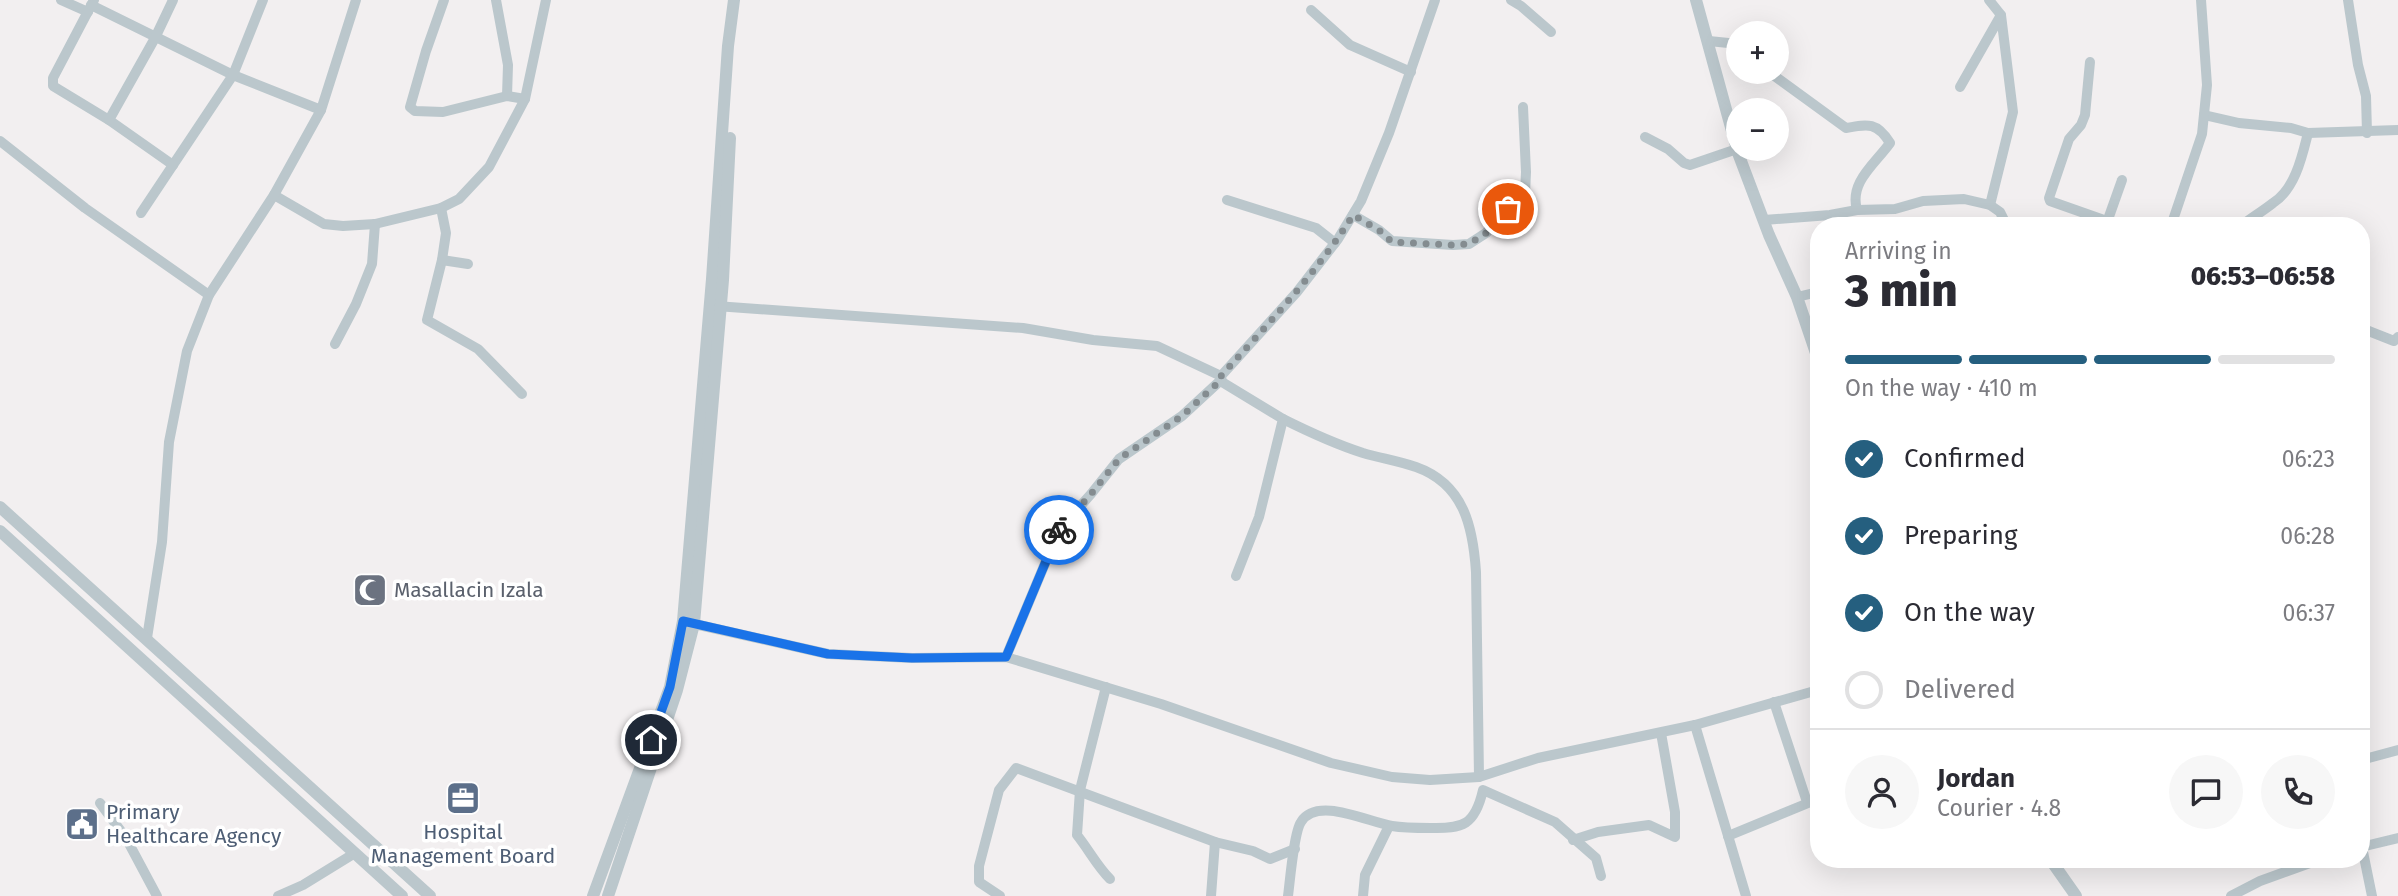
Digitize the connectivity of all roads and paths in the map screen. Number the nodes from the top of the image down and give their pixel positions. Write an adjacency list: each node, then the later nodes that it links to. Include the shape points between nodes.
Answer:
1 (61, 0): 16 (street)
2 (173, 0): 20 (street)
3 (263, 0): 25 (street)
4 (356, 0): 32 (street)
5 (444, 0): 28 (street, via 410,107 443,112)
6 (496, 0): 28 (street, via 508,65)
7 (545, 0): 29 (street)
8 (734, 0): 64 (street)
9 (741, 0): 64 (street)
10 (1435, 0): 24 (street)
11 (1511, 0): 19 (street)
12 (1696, 0): 21 (street)
13 (1989, 0): 18 (street)
14 (2201, 0): 33 (street, via 2207,85)
15 (2348, 0): 37 (street, via 2366,96)
16 (91, 6): 20 (street); 34 (street, via 53,86)
17 (1311, 10): 24 (street, via 1350,45)
18 (2001, 15): 27 (street); 46 (street, via 2013,112)
19 (1551, 32)
20 (155, 38): 25 (street); 34 (street)
21 (1709, 41): 22 (street); 31 (street)
22 (1726, 43)
23 (2090, 62): 52 (street, via 2085,116 2068,141 2049,198)
24 (1411, 72): 50 (street)
25 (233, 75): 32 (street); 42 (street)
26 (1786, 84): 48 (street, via 1846,128 1867,124 1882,131 1890,143 1856,188)
27 (1959, 87)
28 (506, 96): 29 (street)
29 (525, 99): 47 (street, via 489,167 459,199)
30 (1523, 107): 50 (street, via 1525,194 1469,244 1392,242)
31 (1726, 107)
32 (321, 110): 44 (street)
33 (2204, 115): 36 (street); 54 (street)
34 (109, 120): 42 (street)
35 (2398, 131): 37 (street)
36 (2308, 133): 37 (street); 55 (street, via 2288,188)
37 (2367, 133)
38 (1645, 137): 40 (street, via 1690,165)
39 (0, 141): 62 (street, via 85,208)
40 (1726, 153)
41 (1742, 161): 56 (street)
42 (173, 165): 49 (street)
43 (2122, 180): 53 (street)
44 (274, 195): 57 (street, via 324,223); 62 (street)
45 (1227, 200): 58 (street, via 1316,228)
46 (1990, 205): 48 (street, via 1923,201 1895,209); 51 (street)
47 (442, 208): 57 (street); 59 (street, via 446,233)
48 (1857, 210): 56 (street)
49 (141, 213)
50 (1353, 215): 58 (street)
51 (2002, 217)
52 (2090, 217)
53 (2109, 217)
54 (2174, 217)
55 (2254, 217)
56 (1764, 220): 63 (street)
57 (375, 224): 68 (street, via 372,264)
58 (1335, 243): 69 (street)
59 (442, 260): 60 (street); 70 (street, via 427,320 478,349)
60 (468, 264)
61 (1810, 294): 63 (street)
62 (209, 295): 76 (street, via 187,351 169,442 162,542)
63 (1797, 297): 66 (street)
64 (715, 306): 69 (street, via 1023,328 1157,346); 75 (street)
65 (2370, 331): 67 (street, via 2395,341)
66 (1810, 335)
67 (2398, 337)
68 (335, 344)
69 (1221, 378): 71 (street); 77 (street, via 1182,416 1119,459 1059,530)
70 (523, 394)
71 (1283, 419): 74 (street, via 1259,517); 85 (street, via 1337,444 1418,467 1446,485 1460,502 1474,540 1476,561)
72 (0, 507): 76 (street)
73 (0, 531): 97 (street)
74 (1236, 576)
75 (688, 623): 77 (street, via 828,654); 107 (street, via 670,687); 108 (street, via 677,690)
76 (147, 638): 106 (street)
77 (1006, 657): 78 (street)
78 (1106, 687): 85 (street, via 1368,772 1430,780); 86 (street)
79 (1810, 692): 80 (street)
80 (1774, 702): 81 (street); 88 (street)
81 (1695, 725): 82 (street); 91 (street)
82 (1661, 733): 85 (street, via 1538,758); 93 (street, via 1675,837 1649,825)
83 (2398, 750): 84 (street)
84 (2370, 758)
85 (1479, 777)
86 (1080, 790): 94 (street); 102 (street, via 1077,835); 109 (street, via 1017,768 1006,780 999,790 979,866 979,882)
87 (1810, 801): 88 (street)
88 (1807, 802): 91 (street)
89 (100, 803): 103 (street, via 126,838)
90 (1389, 826): 93 (street, via 1456,829 1472,818 1483,790 1555,822); 96 (street, via 1328,810 1309,813 1299,823); 112 (street, via 1365,875)
91 (1728, 836): 113 (street)
92 (2398, 838): 95 (street)
93 (1573, 839): 101 (street, via 1596,858)
94 (1215, 842): 96 (street, via 1270,859); 110 (street)
95 (2370, 845)
96 (1295, 849): 111 (street)
97 (355, 853): 104 (street); 105 (street)
98 (2056, 868): 114 (street)
99 (2296, 868): 115 (street)
100 (2366, 868): 116 (street)
101 (1601, 876)
102 (1111, 879)
103 (157, 896)
104 (278, 896)
105 (402, 896)
106 (430, 896)
107 (593, 896)
108 (608, 896)
109 (1000, 896)
110 (1211, 896)
111 (1288, 896)
112 (1363, 896)
113 (1746, 896)
114 (2076, 896)
115 (2231, 896)
116 (2372, 896)

